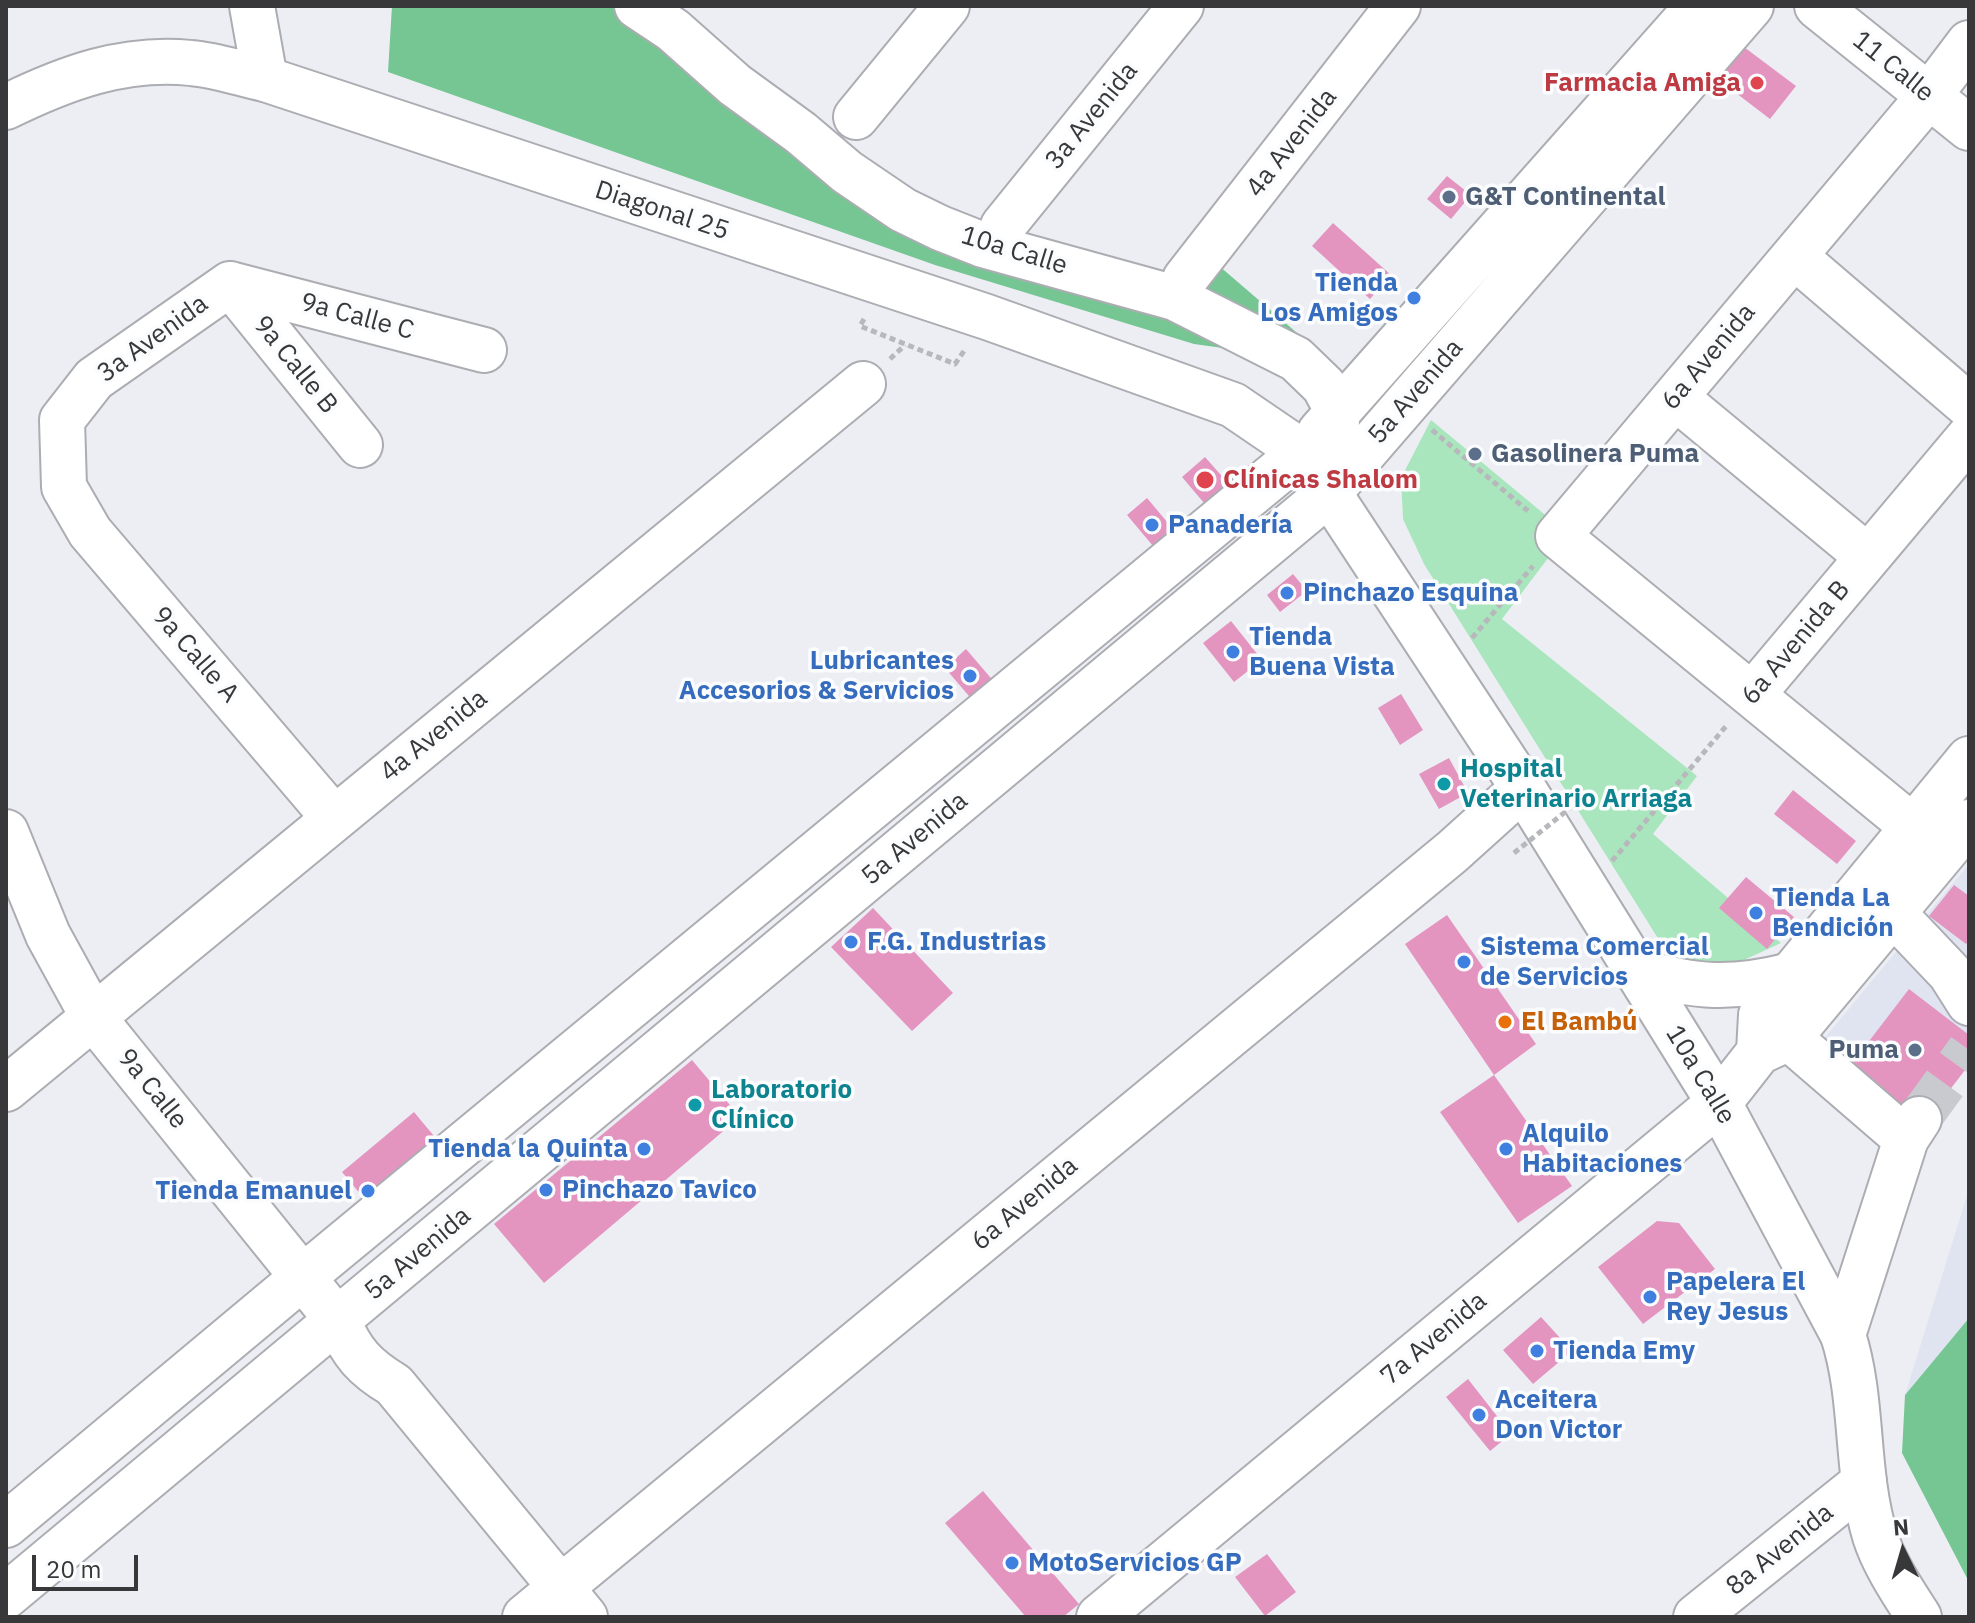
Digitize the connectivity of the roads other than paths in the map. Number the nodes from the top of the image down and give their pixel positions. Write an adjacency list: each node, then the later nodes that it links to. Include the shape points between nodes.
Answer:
1 (252, 6): 10 (street)
2 (637, 6): 23 (street, 10a Calle, via 903,210 983,245 1153,290 1204,311 1296,359 1324,386)
3 (947, 6): 13 (street)
4 (1181, 6): 15 (street, 3a Avenida)
5 (1398, 6): 17 (street, 4a Avenida)
6 (1698, 6): 23 (street, 5a Avenida)
7 (1751, 6): 28 (street, 5a Avenida)
8 (1817, 6): 11 (street, 11 Calle)
9 (1969, 43): 11 (street, 6a Avenida)
10 (265, 79): 12 (street, Diagonal 25, via 191,63 114,65); 26 (street, Diagonal 25, via 1204,394 1233,405)
11 (1929, 96): 14 (street, 11 Calle); 16 (street, 6a Avenida)
12 (6, 107)
13 (856, 117)
14 (1969, 128)
15 (1003, 226)
16 (1794, 256): 21 (street, 6a Avenida); 22 (street)
17 (1185, 279)
18 (230, 284): 19 (street, 9a Calle C); 25 (street, 9a Calle B); 27 (street, 3a Avenida, via 94,379 62,420)
19 (484, 350)
20 (863, 384): 35 (street, 4a Avenida)
21 (1675, 397): 29 (street); 30 (street, 6a Avenida, via 1558,536)
22 (1969, 406)
23 (1338, 412): 26 (street, 5a Avenida); 28 (street)
24 (1969, 437): 29 (street, 6a Avenida B)
25 (360, 445)
26 (1302, 452): 28 (street, 10a Calle); 31 (street, 5a Avenida)
27 (64, 487): 35 (street, 9a Calle A, via 90,532)
28 (1328, 494): 33 (street, 5a Avenida); 34 (street, 10a Calle)
29 (1868, 557): 30 (street, 6a Avenida B)
30 (1752, 695): 37 (street)
31 (951, 742): 33 (street); 47 (street, 5a Avenida)
32 (1969, 759): 37 (street)
33 (984, 781): 48 (street, 5a Avenida)
34 (1523, 788): 40 (street, 10a Calle); 53 (street, 6a Avenida)
35 (334, 818): 43 (street, 4a Avenida)
36 (1969, 822): 39 (street, 7a Avenida)
37 (1913, 827): 41 (street)
38 (6, 832): 43 (street, 9a Calle, via 48,935)
39 (1893, 913): 42 (street); 44 (street, 7a Avenida)
40 (1637, 971): 41 (street, via 1713,987); 46 (street, 10a Calle)
41 (1791, 975): 44 (street, via 1761,1015)
42 (1963, 977)
43 (93, 1017): 45 (street, 4a Avenida); 47 (street, 9a Calle)
44 (1774, 1045): 46 (street, 7a Avenida); 49 (street, via 1913,1129)
45 (6, 1089)
46 (1719, 1103): 49 (street, 10a Calle); 55 (street, 7a Avenida)
47 (301, 1278): 48 (street, 9a Calle); 51 (street, 5a Avenida)
48 (338, 1321): 52 (street, 5a Avenida); 53 (street, 9a Calle, via 365,1335 384,1358 394,1385)
49 (1843, 1335): 50 (street, 10a Calle, via 1853,1367)
50 (1864, 1482): 56 (street, 8a Avenida); 57 (street, 10a Calle, via 1875,1537)
51 (6, 1525)
52 (6, 1596)
53 (573, 1602): 54 (street, 6a Avenida)
54 (525, 1617)
55 (1099, 1617)
56 (1696, 1617)
57 (1919, 1617)

